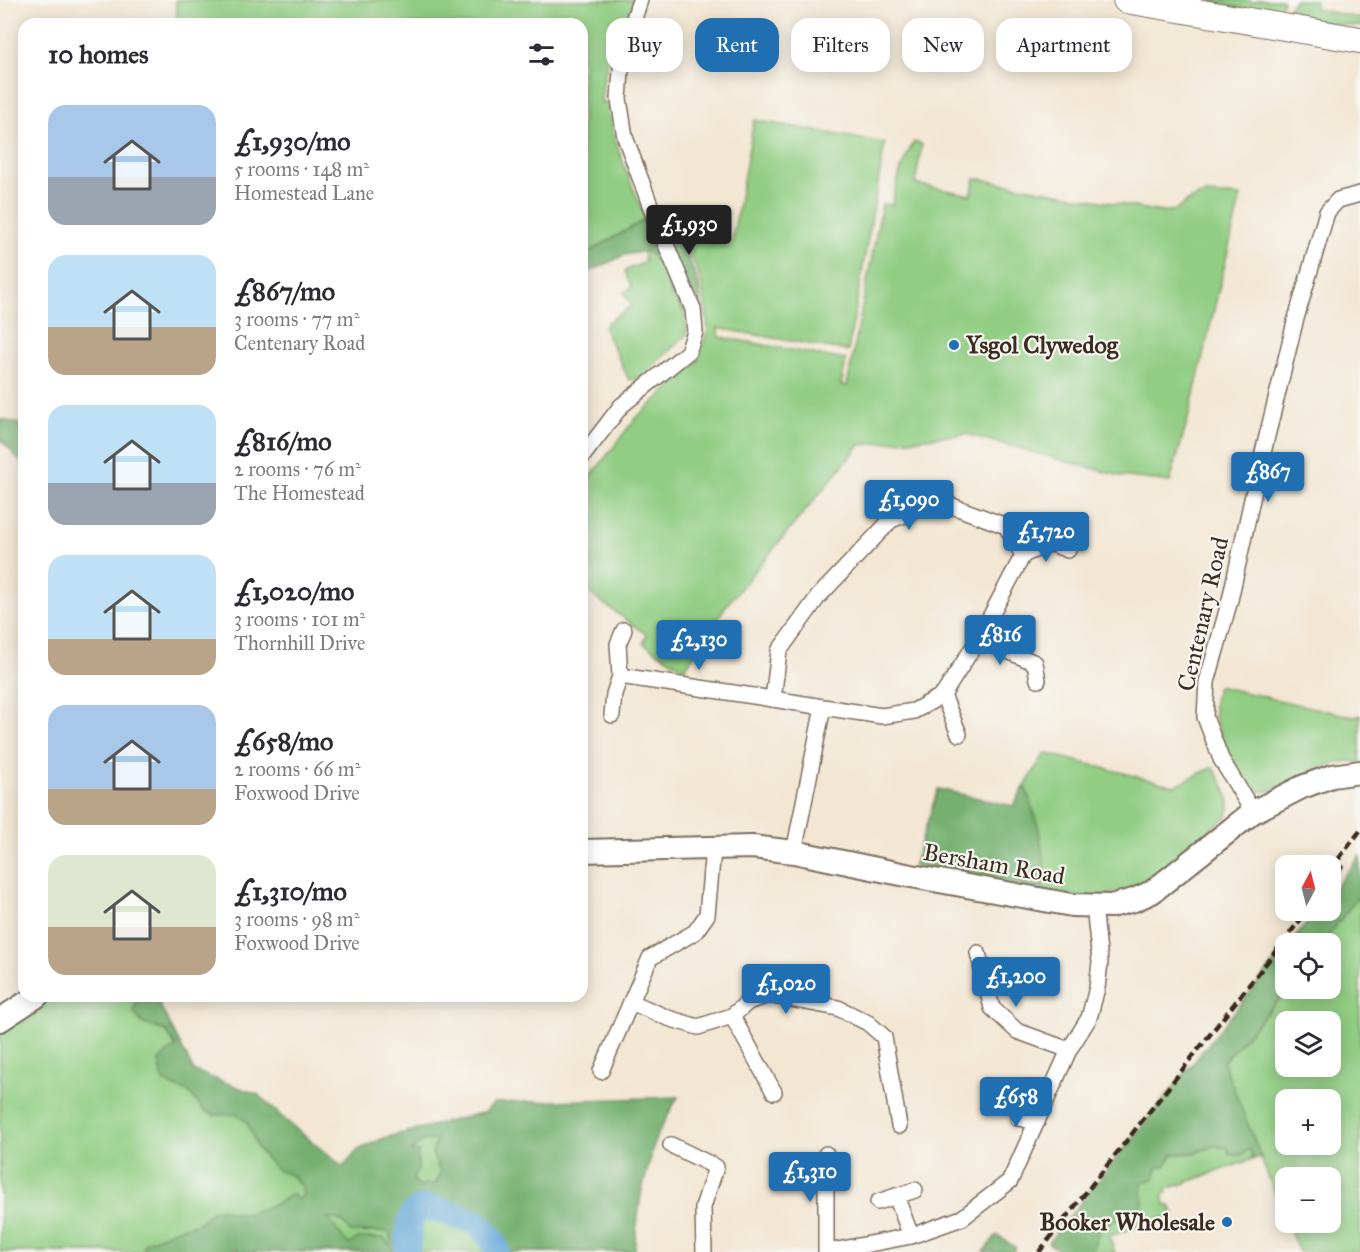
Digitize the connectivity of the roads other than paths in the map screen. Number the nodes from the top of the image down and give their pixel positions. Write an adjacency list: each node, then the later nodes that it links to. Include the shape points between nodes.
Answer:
1 (640, 0): 5 (street, via 622,56 619,99 626,137 693,309 695,332 688,352 621,406)
2 (1126, 0): 3 (main road)
3 (1360, 40)
4 (1360, 194): 18 (street, Centenary Road, via 1338,200 1327,212 1295,322 1207,682 1205,717 1221,759)
5 (588, 449)
6 (1068, 550): 7 (street, via 1050,543)
7 (1023, 555): 9 (street); 13 (street, via 1006,526 947,504 933,504 891,520 818,597 780,651)
8 (624, 630): 10 (street, via 618,644)
9 (979, 638): 11 (street, via 1035,663); 12 (street)
10 (620, 676): 13 (street); 15 (street)
11 (1038, 680)
12 (943, 695): 14 (street, via 914,711 882,716); 16 (street)
13 (773, 699): 14 (street)
14 (823, 707): 21 (street)
15 (612, 715)
16 (959, 734)
17 (1360, 772): 18 (main road, Bersham Road, via 1332,776)
18 (1252, 812): 22 (main road, Bersham Road, via 1152,892 1111,906)
19 (713, 849): 20 (main road, Bersham Road); 21 (main road, Bersham Road); 27 (street, via 707,915 695,932 650,958)
20 (588, 851)
21 (794, 852): 22 (main road, Bersham Road)
22 (1094, 906): 30 (street, via 1100,962 1097,988 1089,1018)
23 (978, 953): 25 (street)
24 (1001, 970): 25 (street)
25 (984, 974): 30 (street, via 992,1008 1017,1031)
26 (28, 1002): 29 (main road)
27 (632, 1002): 28 (street, via 698,1027); 31 (street)
28 (732, 1016): 32 (street); 35 (street, via 748,1002 768,995 838,1008 868,1023 884,1037)
29 (0, 1020)
30 (1069, 1050): 34 (street)
31 (601, 1071)
32 (774, 1092)
33 (1018, 1118): 34 (street)
34 (1037, 1122): 41 (street, via 1010,1181 962,1218)
35 (899, 1126)
36 (671, 1145): 42 (street, via 716,1167 703,1207)
37 (826, 1154): 43 (street)
38 (915, 1190): 39 (street)
39 (896, 1196): 40 (street); 41 (street)
40 (878, 1202)
41 (911, 1236): 43 (street)
42 (704, 1252)
43 (826, 1252)

